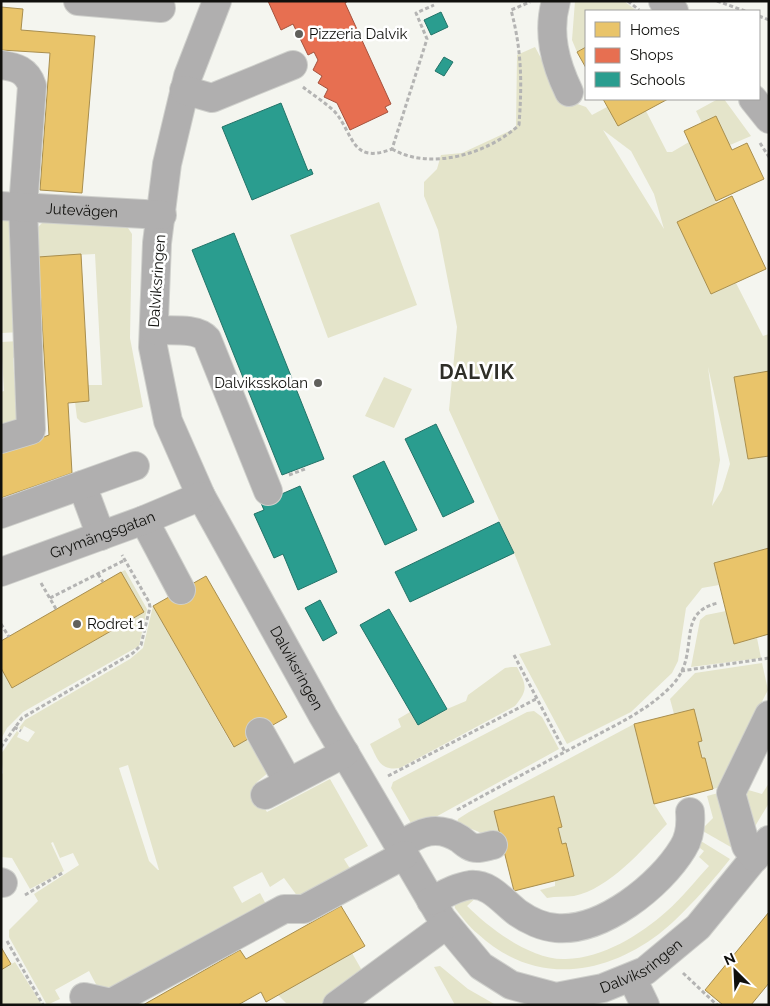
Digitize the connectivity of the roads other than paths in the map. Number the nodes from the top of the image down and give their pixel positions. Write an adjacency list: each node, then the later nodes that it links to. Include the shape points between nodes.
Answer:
1 (78, 1): 5 (street)
2 (217, 1): 9 (street, Dalviksringen)
3 (556, 1): 10 (street, via 552,39)
4 (663, 1): 6 (street)
5 (161, 8)
6 (673, 10)
7 (1, 66): 13 (street, via 18,68 30,79 32,86)
8 (290, 67): 9 (street, via 212,98)
9 (184, 90): 14 (street, Dalviksringen, via 167,164)
10 (570, 92)
11 (754, 100): 12 (street)
12 (769, 119)
13 (12, 207): 14 (street, Jutevägen); 16 (street, via 31,430)
14 (162, 215): 15 (street, Dalviksringen, via 157,243)
15 (154, 330): 18 (street, via 204,335); 20 (street, Dalviksringen, via 153,347 168,422)
16 (1, 439)
17 (135, 466): 19 (street)
18 (279, 483)
19 (82, 485): 21 (street); 23 (street)
20 (201, 496): 22 (street, Grymängsgatan); 28 (street, Dalviksringen)
21 (1, 514)
22 (144, 520): 23 (street, Grymängsgatan); 25 (street)
23 (101, 536): 24 (street, Grymängsgatan)
24 (1, 572)
25 (181, 590)
26 (769, 715): 31 (street, via 731,793 746,846)
27 (260, 732): 28 (street, via 276,789)
28 (344, 752): 32 (street, Dalviksringen)
29 (690, 812): 33 (street, via 691,826 684,848 664,871 628,904 588,924 556,928 536,923 484,887 471,885)
30 (493, 845): 32 (street, via 470,847 450,833 432,830 416,835)
31 (762, 849): 35 (street, Dalviksringen, via 698,927)
32 (401, 850): 33 (street, Dalviksringen); 36 (street, via 304,909 284,909 111,1003)
33 (431, 901): 34 (street, Dalviksringen)
34 (446, 925): 37 (street, Dalviksringen, via 481,966 511,985); 38 (street)
35 (632, 978): 37 (street, Dalviksringen); 39 (street)
36 (84, 997)
37 (549, 1000)
38 (337, 1005)
39 (645, 1005)

